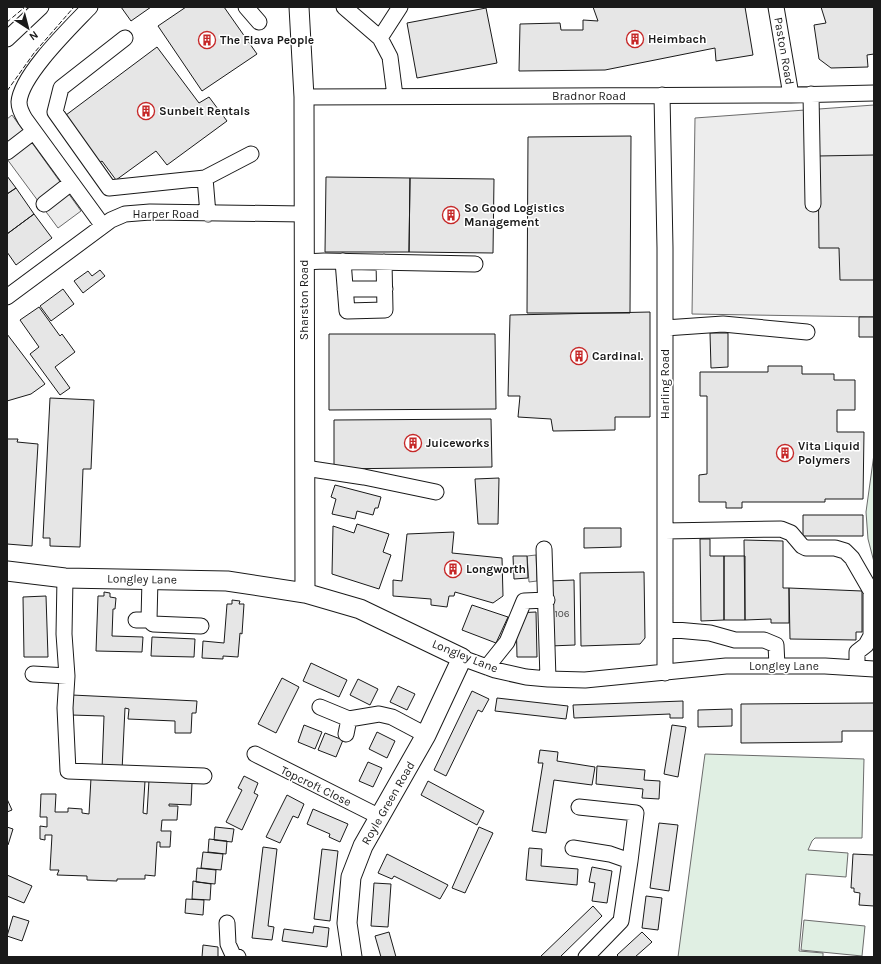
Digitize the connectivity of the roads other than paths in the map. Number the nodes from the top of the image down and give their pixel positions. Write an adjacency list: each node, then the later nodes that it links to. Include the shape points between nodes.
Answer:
1 (41, 7): 11 (street)
2 (90, 7): 18 (street, via 32,73 21,95 20,111)
3 (246, 7): 8 (street)
4 (299, 7): 17 (main road, Sharston Road)
5 (344, 7): 10 (street)
6 (400, 7): 10 (street)
7 (776, 7): 15 (street, Paston Road)
8 (259, 22)
9 (125, 38): 21 (street, via 61,88 55,112 109,188)
10 (380, 38): 16 (street, via 390,57)
11 (7, 39)
12 (874, 93): 13 (street, Bradnor Road)
13 (811, 94): 15 (street, Bradnor Road); 24 (street)
14 (662, 95): 15 (street, Bradnor Road); 16 (street, Bradnor Road); 35 (street, Harling Road)
15 (791, 95)
16 (395, 96): 17 (street, Bradnor Road)
17 (304, 97): 26 (main road, Sharston Road)
18 (34, 132): 19 (street); 22 (street)
19 (7, 152)
20 (251, 154): 21 (street)
21 (205, 178): 25 (street)
22 (71, 183): 23 (street); 27 (street)
23 (44, 204)
24 (813, 204)
25 (208, 214): 26 (street, Harper Road); 27 (street, Harper Road, via 135,213 118,217)
26 (304, 214): 29 (main road, Sharston Road)
27 (103, 226): 34 (street, Harper Road)
28 (343, 261): 29 (street); 30 (street); 32 (street)
29 (304, 262): 37 (main road, Sharston Road)
30 (384, 262): 31 (street); 33 (street)
31 (475, 264)
32 (345, 289): 33 (street); 33 (street, via 347,311 385,310)
33 (385, 289)
34 (7, 297)
35 (664, 328): 36 (street, via 723,324); 39 (street, Harling Road, via 658,510)
36 (807, 332)
37 (305, 468): 38 (street); 44 (main road, Sharston Road)
38 (436, 492)
39 (665, 531): 47 (street, Harling Road); 51 (street, via 781,530 791,533 806,548 835,548 845,551 852,558 871,591 871,636 866,645 857,652)
40 (544, 550): 45 (street)
41 (7, 572): 42 (main road, Longley Lane)
42 (65, 578): 43 (main road, Longley Lane); 55 (street)
43 (150, 579): 44 (main road, Longley Lane, via 227,581); 46 (street, via 142,620 153,624)
44 (305, 593): 48 (main road, Longley Lane, via 360,609)
45 (546, 600): 50 (street, via 524,601 507,642); 56 (street)
46 (201, 626)
47 (665, 629): 49 (street, via 710,633 735,640 764,640 776,645); 53 (street, Harling Road)
48 (462, 658): 50 (street, Longley Lane); 60 (main road, Royle Green Road)
49 (777, 666): 51 (street, Longley Lane); 53 (street, Longley Lane, via 726,666)
50 (487, 667): 56 (street, Longley Lane, via 526,677)
51 (857, 668): 52 (street, Longley Lane)
52 (874, 669)
53 (665, 673): 56 (street, Longley Lane, via 585,680)
54 (33, 674): 55 (street)
55 (66, 676): 62 (street, via 68,771)
56 (548, 679)
57 (320, 707): 58 (street)
58 (350, 719): 59 (street); 60 (street, via 379,714 392,717)
59 (346, 734)
60 (426, 734): 64 (main road, Royle Green Road)
61 (255, 754): 64 (street, Topcroft Close)
62 (204, 776)
63 (579, 807): 66 (street, via 636,813)
64 (378, 816): 69 (main road, Royle Green Road, via 363,846 352,877 347,923)
65 (573, 848): 66 (street, via 610,854)
66 (630, 861): 70 (street, via 621,921)
67 (227, 923): 68 (street, via 228,944 233,955)
68 (238, 957)
69 (352, 957)
70 (586, 957)

